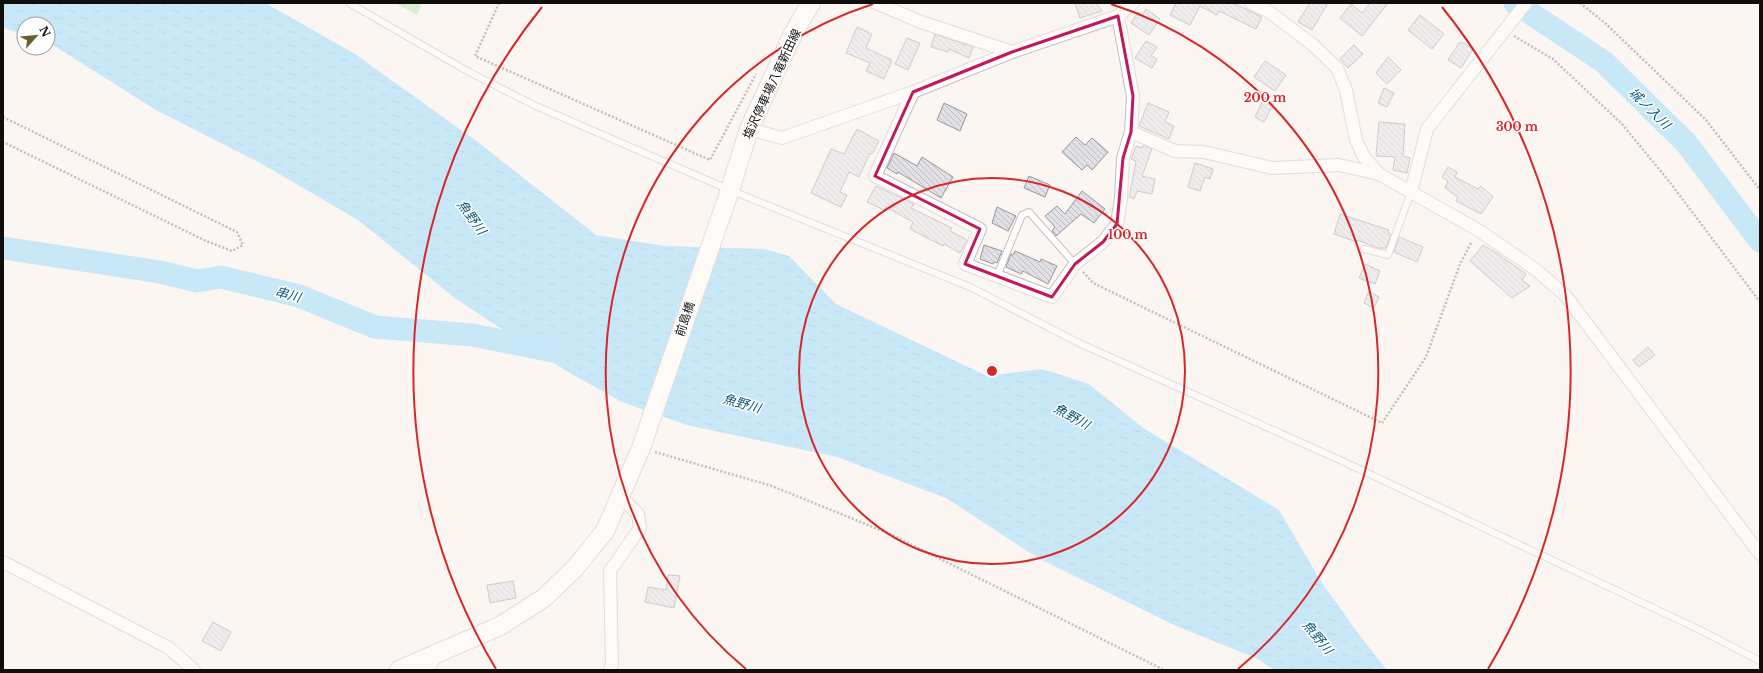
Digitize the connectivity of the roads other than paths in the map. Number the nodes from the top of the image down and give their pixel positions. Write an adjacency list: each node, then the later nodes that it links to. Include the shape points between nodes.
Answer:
1 (349, 3): 13 (lane, via 469,72 536,106)
2 (811, 3): 10 (main road, 塩沢停車場八竜新田線, via 793,34)
3 (876, 3): 8 (street, via 921,22)
4 (1133, 3): 7 (street)
5 (1251, 3): 12 (street, via 1268,11 1302,36 1337,68 1346,90 1356,140 1364,157)
6 (1526, 3): 14 (street, via 1427,129)
7 (1118, 16): 8 (street); 11 (street, via 1133,96)
8 (1012, 52): 9 (street)
9 (913, 92): 10 (street, via 782,138); 17 (street, via 875,176 980,228 965,264)
10 (749, 129): 13 (main road, 塩沢停車場八竜新田線)
11 (1131, 132): 12 (street, via 1175,151 1204,152 1272,168 1339,165); 16 (street, via 1123,158 1117,224 1103,242)
12 (1379, 174): 14 (street)
13 (730, 190): 18 (main road, 前島橋, via 641,448); 21 (lane, via 970,287 1079,343 1340,460 1700,630)
14 (1411, 192): 15 (lane, via 1388,255); 19 (street, via 1478,230 1535,269 1565,295)
15 (1364, 249)
16 (1076, 264): 17 (street, via 1052,297); 17 (lane, via 1029,212 1022,215)
17 (997, 276)
18 (621, 497): 22 (main road, via 605,531 544,598 500,626); 25 (street, via 638,514 640,528 610,571)
19 (1759, 552)
20 (3, 562): 23 (street, via 169,648)
21 (1760, 661)
22 (432, 663): 24 (main road)
23 (194, 670)
24 (399, 670)
25 (610, 670)

